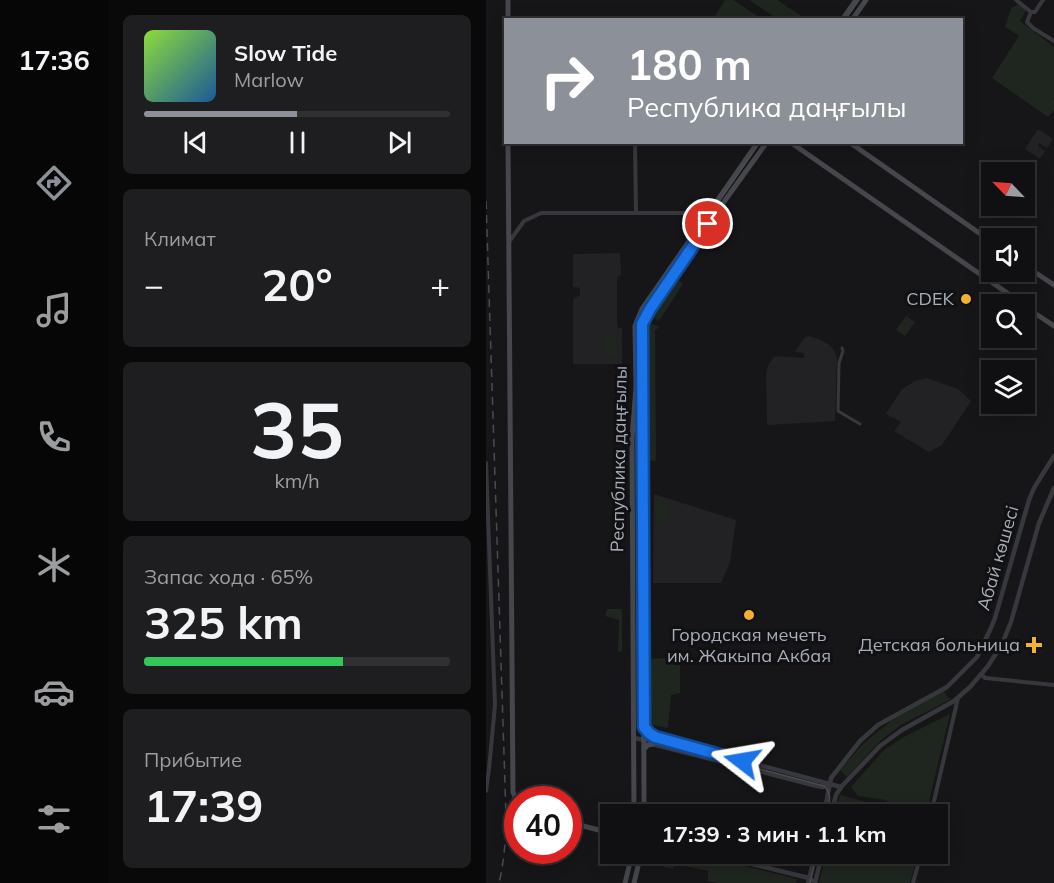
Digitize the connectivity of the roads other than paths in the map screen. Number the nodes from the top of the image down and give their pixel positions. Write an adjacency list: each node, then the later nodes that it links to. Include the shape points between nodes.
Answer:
1 (508, 0): 7 (main road)
2 (856, 0): 8 (main road)
3 (866, 0): 9 (main road)
4 (1016, 0): 6 (street)
5 (1043, 0): 6 (street)
6 (1031, 12): 10 (street, via 1027,22)
7 (508, 18)
8 (843, 18)
9 (853, 18)
10 (1054, 41)
11 (508, 144): 20 (main road)
12 (635, 144): 17 (street)
13 (757, 144): 18 (main road, Республика даңғылы)
14 (766, 144): 36 (main road, Республика даңғылы, via 642,324)
15 (793, 144): 23 (main road)
16 (852, 144): 19 (main road)
17 (636, 213): 18 (street, via 697,213); 20 (street, via 541,213 524,221)
18 (704, 219): 38 (main road, Республика даңғылы, via 642,309 635,326)
19 (981, 234)
20 (508, 243): 45 (main road)
21 (1035, 272): 22 (main road)
22 (1054, 285)
23 (1008, 294)
24 (1035, 313): 25 (main road)
25 (1054, 326)
26 (842, 348): 27 (street, via 838,411)
27 (860, 424)
28 (1054, 456): 31 (street, Абай көшесі, via 1029,500 995,618)
29 (486, 463): 47 (street, via 495,705)
30 (1054, 488): 32 (street, Абай көшесі, via 1039,523 1011,622)
31 (977, 657): 32 (street); 42 (street, Абай көшесі, via 947,687 879,725)
32 (988, 666): 33 (street, Абай көшесі)
33 (981, 674): 34 (street, via 985,678); 35 (street, Абай көшесі)
34 (1054, 685)
35 (958, 698): 46 (street, Абай көшесі, via 890,738); 53 (street)
36 (644, 727): 37 (main road); 39 (main road, Республика даңғылы)
37 (655, 737): 39 (street); 43 (street)
38 (634, 738): 39 (street); 49 (main road, Республика даңғылы)
39 (645, 740): 40 (street); 41 (main road, Республика даңғылы)
40 (653, 744): 41 (main road); 43 (street)
41 (645, 749): 50 (main road, Республика даңғылы)
42 (837, 769): 43 (street); 44 (street, Абай көшесі)
43 (818, 783): 44 (street); 48 (street)
44 (829, 783): 46 (street); 48 (street, Абай көшесі)
45 (513, 786)
46 (841, 787): 52 (street, Абай көшесі)
47 (486, 791)
48 (827, 796): 51 (street, Абай көшесі)
49 (634, 804)
50 (644, 804)
51 (826, 804)
52 (834, 804)
53 (933, 804)
54 (582, 825): 55 (main road)
55 (600, 830)
56 (630, 864): 64 (main road)
57 (639, 864): 65 (main road)
58 (748, 864): 62 (street)
59 (812, 864): 62 (street)
60 (820, 864): 63 (street)
61 (918, 864): 66 (street)
62 (808, 880): 63 (street)
63 (815, 882)
64 (625, 883)
65 (634, 883)
66 (913, 883)

